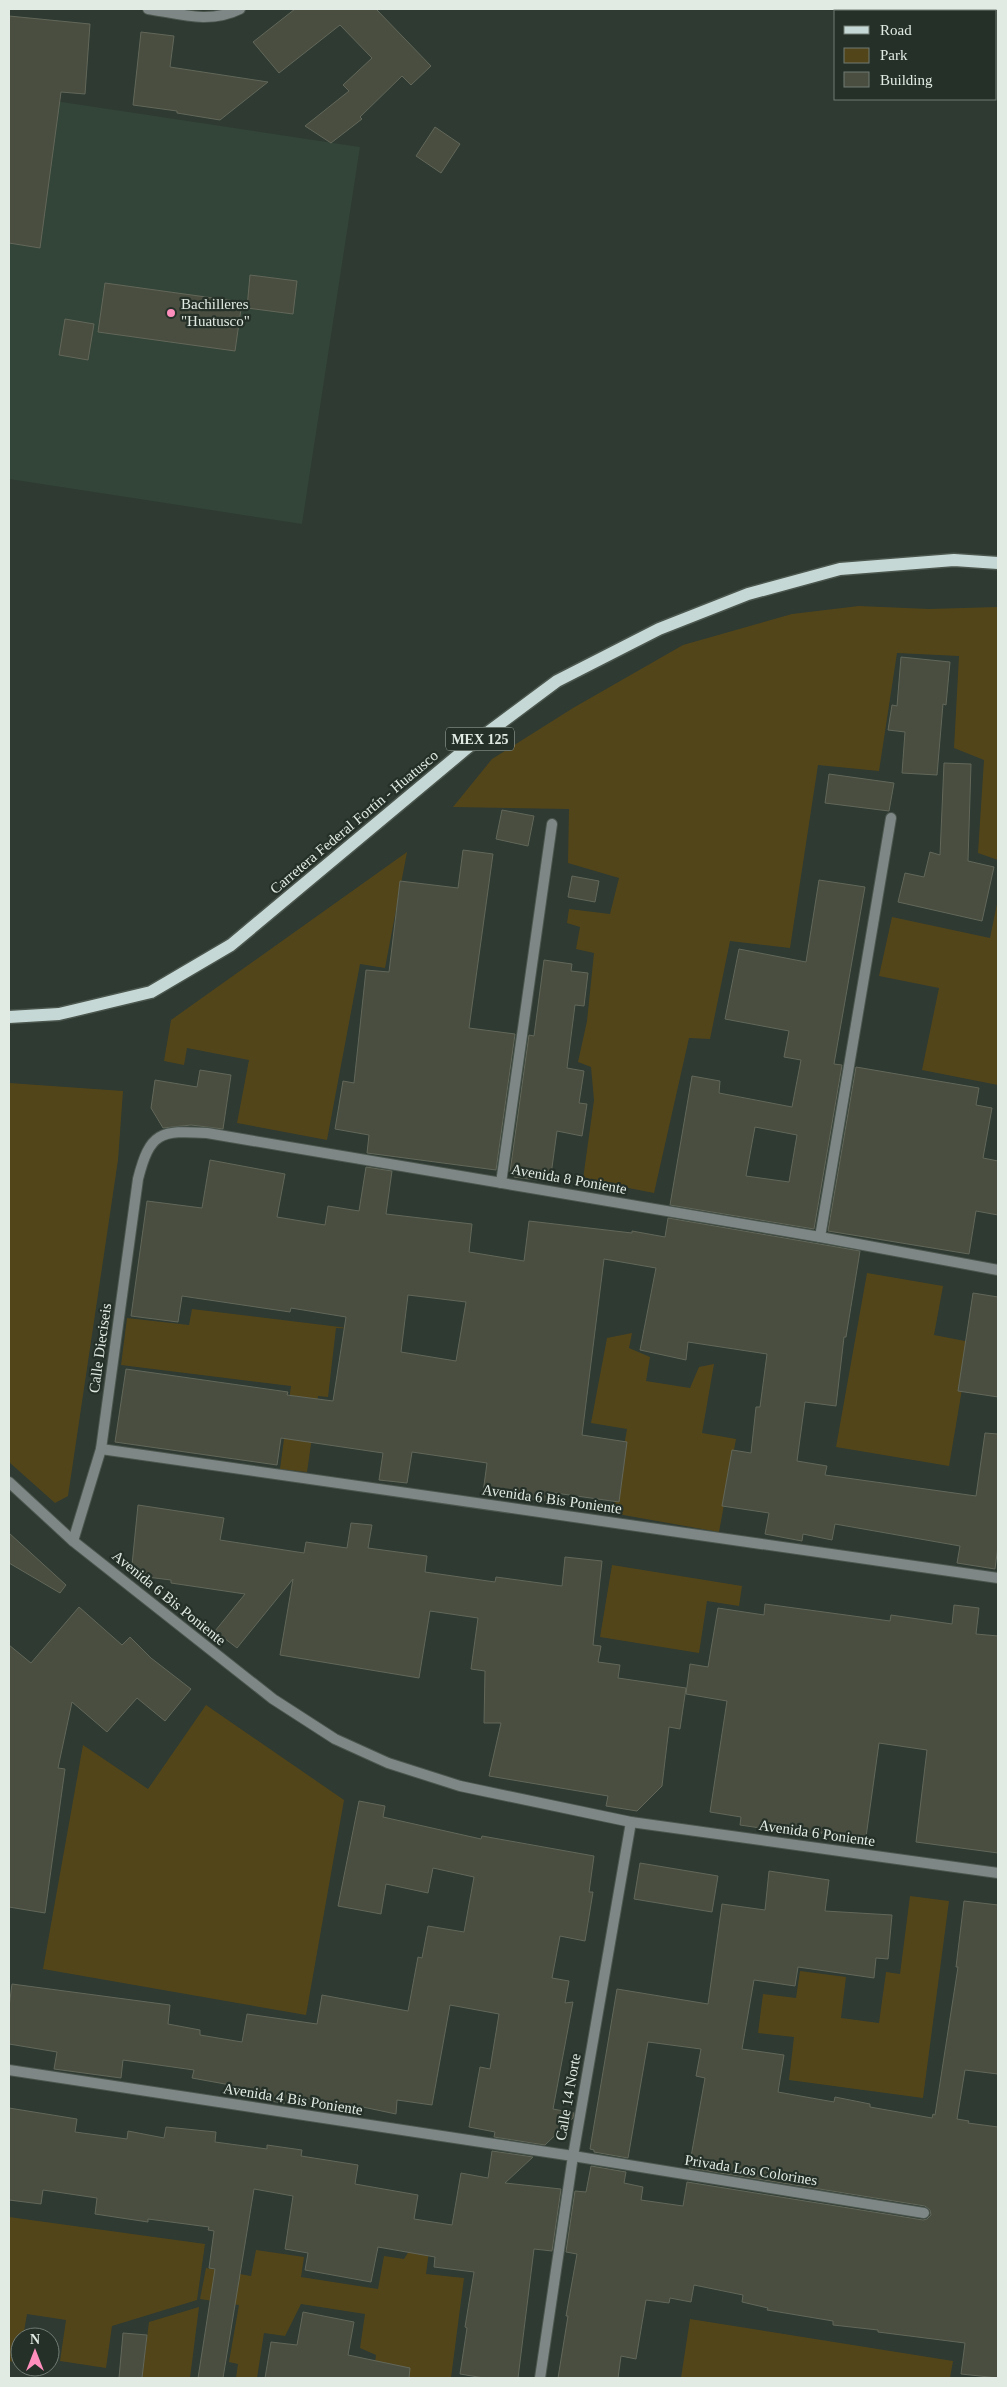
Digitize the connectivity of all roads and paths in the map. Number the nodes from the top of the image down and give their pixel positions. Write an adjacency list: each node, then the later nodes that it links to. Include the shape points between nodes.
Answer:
1 (148, 9): 2 (street, via 204,18 226,16)
2 (240, 9)
3 (998, 563): 6 (main road, Carretera Federal Fortín - Huatusco / MEX 125, via 954,560 840,569 748,594 659,629 557,681 467,748 231,945 150,992 59,1014)
4 (891, 818): 9 (street)
5 (552, 824): 8 (street)
6 (9, 1017)
7 (144, 1156): 8 (street, Avenida 8 Poniente, via 151,1143 162,1135 180,1131 207,1133); 11 (street, Calle Dieciseis, via 138,1179)
8 (502, 1183): 9 (street, Avenida 8 Poniente)
9 (820, 1237): 10 (street, Avenida 8 Poniente)
10 (998, 1270)
11 (102, 1449): 13 (street, Calle Dieciseis); 14 (street, Avenida 6 Bis Poniente)
12 (9, 1482): 13 (street, Avenida 6 Bis Poniente)
13 (73, 1541): 15 (street, Avenida 6 Bis Poniente, via 273,1700 335,1739 388,1762 460,1786)
14 (998, 1578)
15 (631, 1822): 16 (street, Avenida 6 Poniente); 18 (street, Calle 14 Norte)
16 (998, 1873)
17 (9, 2070): 18 (street, Avenida 4 Bis Poniente)
18 (573, 2156): 19 (street, Privada Los Colorines); 20 (street, Calle 14 Norte)
19 (924, 2213)
20 (540, 2378)

